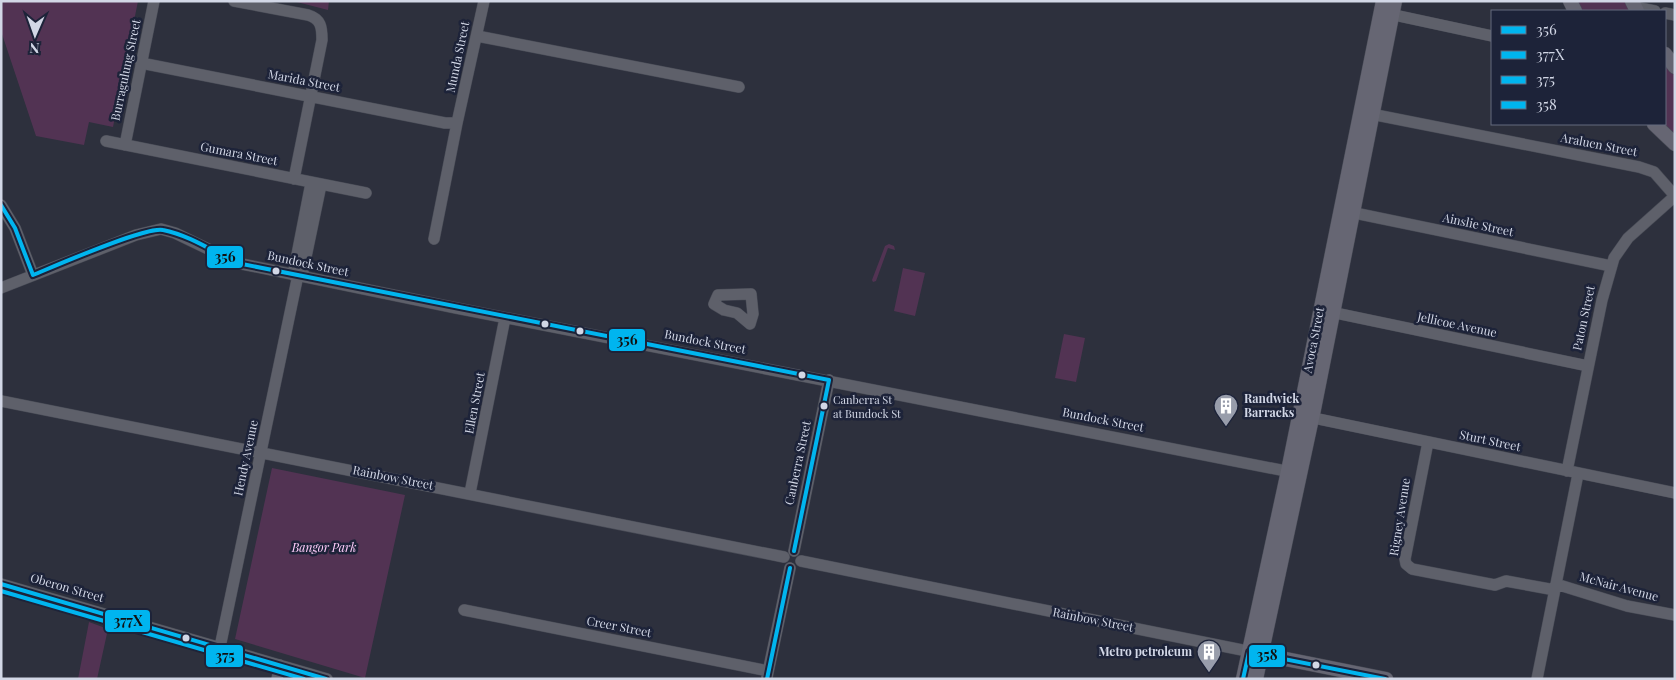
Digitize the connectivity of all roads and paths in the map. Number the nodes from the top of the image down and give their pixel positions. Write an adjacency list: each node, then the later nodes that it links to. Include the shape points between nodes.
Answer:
1 (154, 1): 10 (street, Burragulung Street)
2 (234, 1): 13 (street, via 308,15 319,21 322,40)
3 (484, 1): 7 (street, Munda Street)
4 (1388, 7): 8 (street); 14 (main road, Avoca Street)
5 (1635, 7): 6 (street)
6 (1650, 10)
7 (476, 36): 12 (street); 15 (street, Munda Street)
8 (1491, 36)
9 (1666, 55): 11 (main road)
10 (141, 63): 13 (street, Marida Street); 19 (street, Burragulung Street)
11 (1675, 67)
12 (739, 87)
13 (310, 96): 15 (street, Marida Street); 20 (street)
14 (1366, 113): 23 (street, Araluen Street, via 1639,167 1654,172); 25 (main road, Avoca Street)
15 (458, 121): 26 (street, Munda Street)
16 (1655, 125): 18 (main road)
17 (106, 141): 19 (street, Gumara Street)
18 (1675, 144)
19 (125, 145): 20 (street, Gumara Street)
20 (294, 179): 21 (street, Gumara Street)
21 (316, 184): 22 (street, Gumara Street); 29 (street, Hendy Avenue)
22 (366, 193)
23 (1675, 196): 27 (street, Paton Street, via 1622,244)
24 (1, 205): 28 (street, via 15,228)
25 (1347, 211): 27 (street, Ainslie Street); 31 (main road, Avoca Street)
26 (434, 239)
27 (1610, 266): 33 (street, Paton Street)
28 (33, 275): 29 (street, Bundock Street, via 136,235 161,230 176,233 237,263); 30 (street, Bundock Street)
29 (298, 276): 32 (street, Bundock Street); 38 (street, Hendy Avenue)
30 (1, 288)
31 (1327, 311): 33 (street, Jellicoe Avenue); 36 (main road, Avoca Street)
32 (505, 318): 34 (street, Bundock Street); 41 (street, Ellen Street)
33 (1588, 366): 40 (street, Paton Street)
34 (829, 380): 39 (street, Bundock Street); 43 (street, Canberra Street)
35 (1, 401): 38 (street, Rainbow Street)
36 (1306, 416): 37 (street, Sturt Street); 39 (main road, Avoca Street)
37 (1428, 442): 40 (street, Sturt Street); 47 (street, Rigney Avenue, via 1406,564 1412,569 1495,585 1506,581)
38 (262, 452): 41 (street, Rainbow Street); 50 (street, Hendy Avenue)
39 (1294, 472): 51 (main road, Avoca Street)
40 (1573, 472): 42 (street, Sturt Street); 47 (street, Paton Street)
41 (470, 493): 43 (street, Rainbow Street)
42 (1675, 493)
43 (789, 554): 44 (street, via 800,556); 45 (street, via 784,563)
44 (801, 562): 45 (street); 51 (street, Rainbow Street)
45 (790, 568): 53 (street)
46 (1, 584): 50 (street, Oberon Street)
47 (1556, 587): 49 (street, McNair Avenue); 59 (street, Paton Street)
48 (464, 610): 53 (street, Creer Street)
49 (1675, 615)
50 (220, 647): 52 (street, Oberon Street)
51 (1255, 653): 56 (main road, Avoca Street); 57 (main road, Avoca Street); 58 (main road, Rainbow Street)
52 (280, 665): 54 (street); 55 (street, Oberon Street)
53 (768, 675)
54 (277, 679)
55 (327, 679)
56 (1243, 679)
57 (1256, 679)
58 (1386, 679)
59 (1537, 679)

